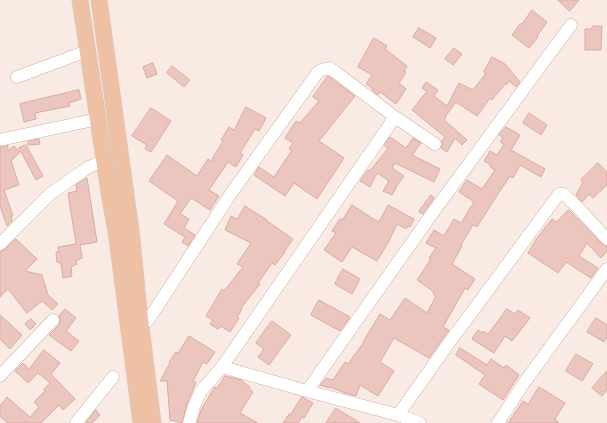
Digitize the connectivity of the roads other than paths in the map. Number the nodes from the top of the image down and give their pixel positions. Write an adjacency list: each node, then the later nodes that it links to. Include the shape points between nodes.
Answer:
1 (80, 0): 4 (main road)
2 (99, 0): 15 (main road, via 132,238)
3 (571, 25): 19 (street)
4 (88, 51): 5 (street); 7 (main road)
5 (17, 77)
6 (395, 116): 9 (street); 15 (street, via 334,71 328,68 318,72 232,192 149,319); 16 (street)
7 (98, 119): 8 (street); 10 (main road)
8 (6, 139)
9 (435, 144)
10 (104, 160): 12 (street, via 89,167 50,194); 22 (main road)
11 (607, 239): 20 (street, via 564,194 559,194)
12 (0, 244)
13 (607, 269): 26 (street)
14 (53, 320): 17 (street)
15 (141, 327): 23 (main road)
16 (222, 367): 19 (street); 24 (street, via 201,391)
17 (0, 376)
18 (113, 377): 21 (street)
19 (306, 391): 20 (street)
20 (398, 416): 25 (street)
21 (76, 423)
22 (141, 423)
23 (153, 423)
24 (189, 423)
25 (420, 423)
26 (498, 423)

